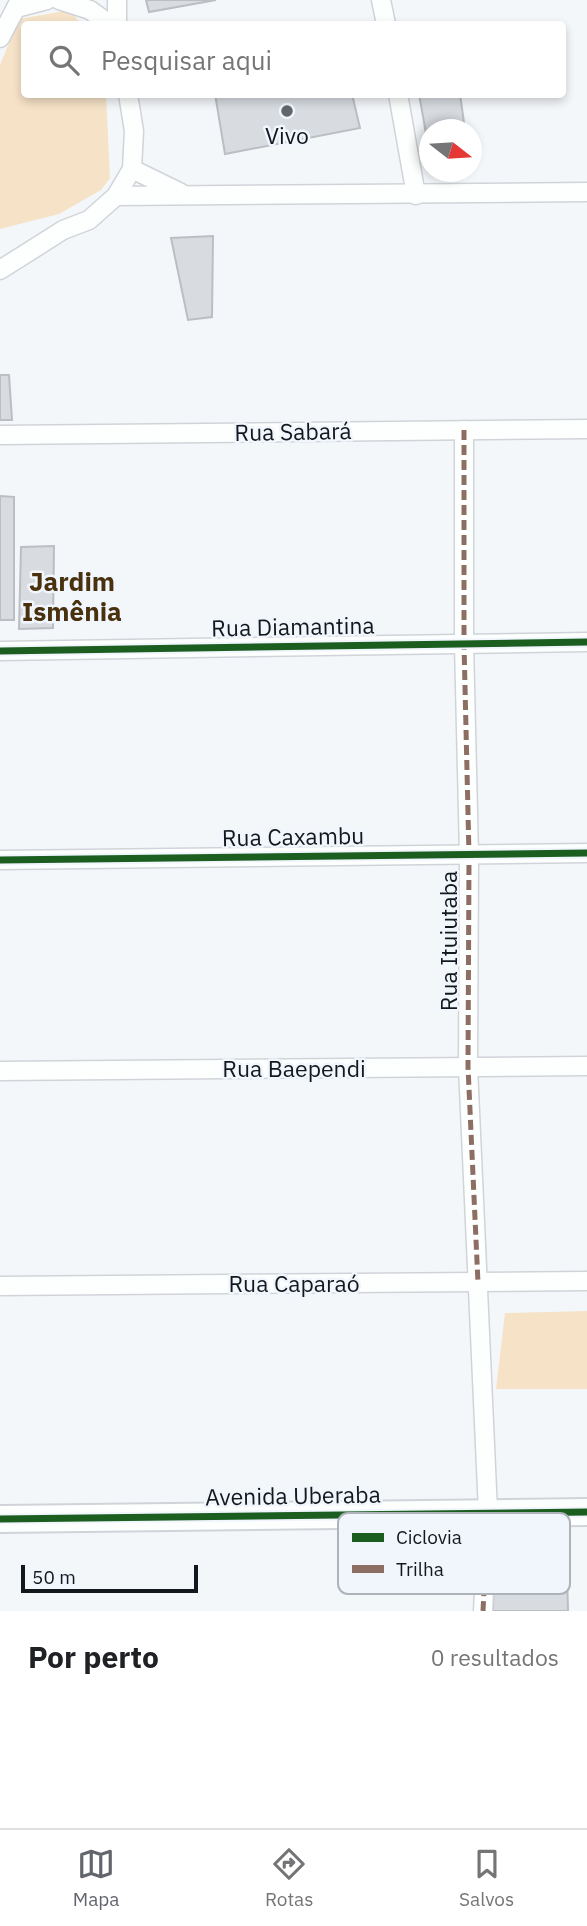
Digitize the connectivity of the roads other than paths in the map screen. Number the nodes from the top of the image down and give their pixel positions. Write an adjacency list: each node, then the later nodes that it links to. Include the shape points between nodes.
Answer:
1 (47, 0): 5 (street)
2 (59, 0): 6 (street, via 90,10)
3 (117, 0): 7 (street)
4 (381, 0): 8 (street)
5 (18, 4): 9 (street)
6 (105, 21)
7 (117, 21)
8 (385, 21)
9 (0, 37)
10 (129, 98): 12 (street, via 134,131)
11 (399, 98): 15 (street)
12 (132, 169): 14 (street); 16 (street)
13 (587, 192): 15 (street)
14 (184, 194): 15 (street); 16 (street)
15 (416, 195)
16 (116, 196): 17 (street, via 89,220 63,230)
17 (0, 270)
18 (587, 429): 19 (street, Rua Sabará)
19 (464, 430): 20 (street, Rua Sabará); 22 (street, Rua Ituiutaba)
20 (0, 435)
21 (587, 642): 22 (street, Rua Diamantina)
22 (464, 644): 23 (street, Rua Diamantina); 25 (street, Rua Ituiutaba)
23 (0, 651)
24 (587, 853): 25 (street, Rua Caxambu)
25 (469, 855): 26 (street, Rua Caxambu); 28 (street, Rua Ituiutaba)
26 (0, 860)
27 (587, 1066): 28 (street, Rua Baependi)
28 (468, 1067): 29 (street, Rua Baependi); 31 (street, Rua Ituiutaba)
29 (0, 1071)
30 (587, 1280): 31 (street, Rua Caparaó)
31 (478, 1283): 32 (street, Rua Caparaó); 33 (street, Rua Ituiutaba)
32 (0, 1286)
33 (488, 1512): 34 (street, Avenida Uberaba); 35 (street, Avenida Uberaba)
34 (587, 1512)
35 (418, 1513)
36 (338, 1514): 37 (street, Avenida Uberaba)
37 (0, 1519)

